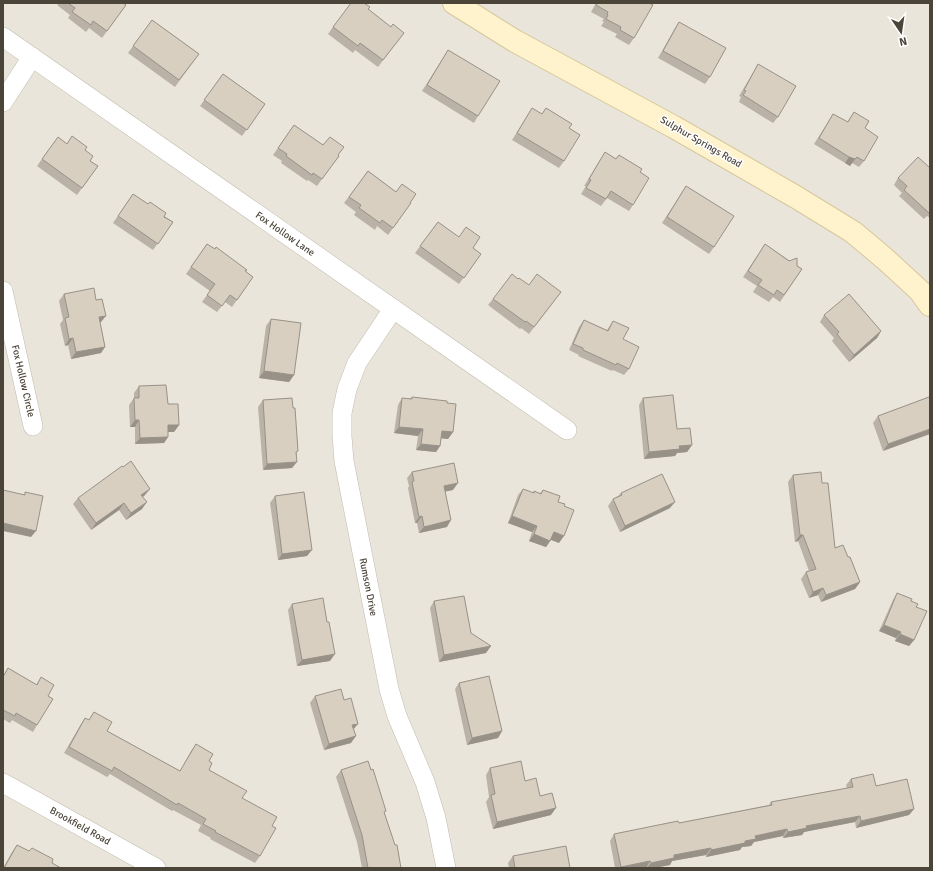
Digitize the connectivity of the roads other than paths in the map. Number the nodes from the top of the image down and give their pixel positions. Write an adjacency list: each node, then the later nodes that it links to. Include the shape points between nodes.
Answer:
1 (454, 3): 6 (street, Sulphur Springs Road, via 515,41 674,127 853,232 920,291)
2 (3, 37): 3 (street, Fox Hollow Lane)
3 (32, 57): 4 (street); 7 (street, Fox Hollow Lane)
4 (3, 102)
5 (3, 291): 8 (street, Fox Hollow Circle)
6 (930, 305)
7 (393, 309): 9 (street, Fox Hollow Lane); 12 (street, Rumson Drive, via 357,363 347,389 342,413 344,461 389,689 397,716 425,782 436,818)
8 (33, 426)
9 (567, 430)
10 (3, 783): 11 (street, Brookfield Road)
11 (156, 868)
12 (446, 868)

